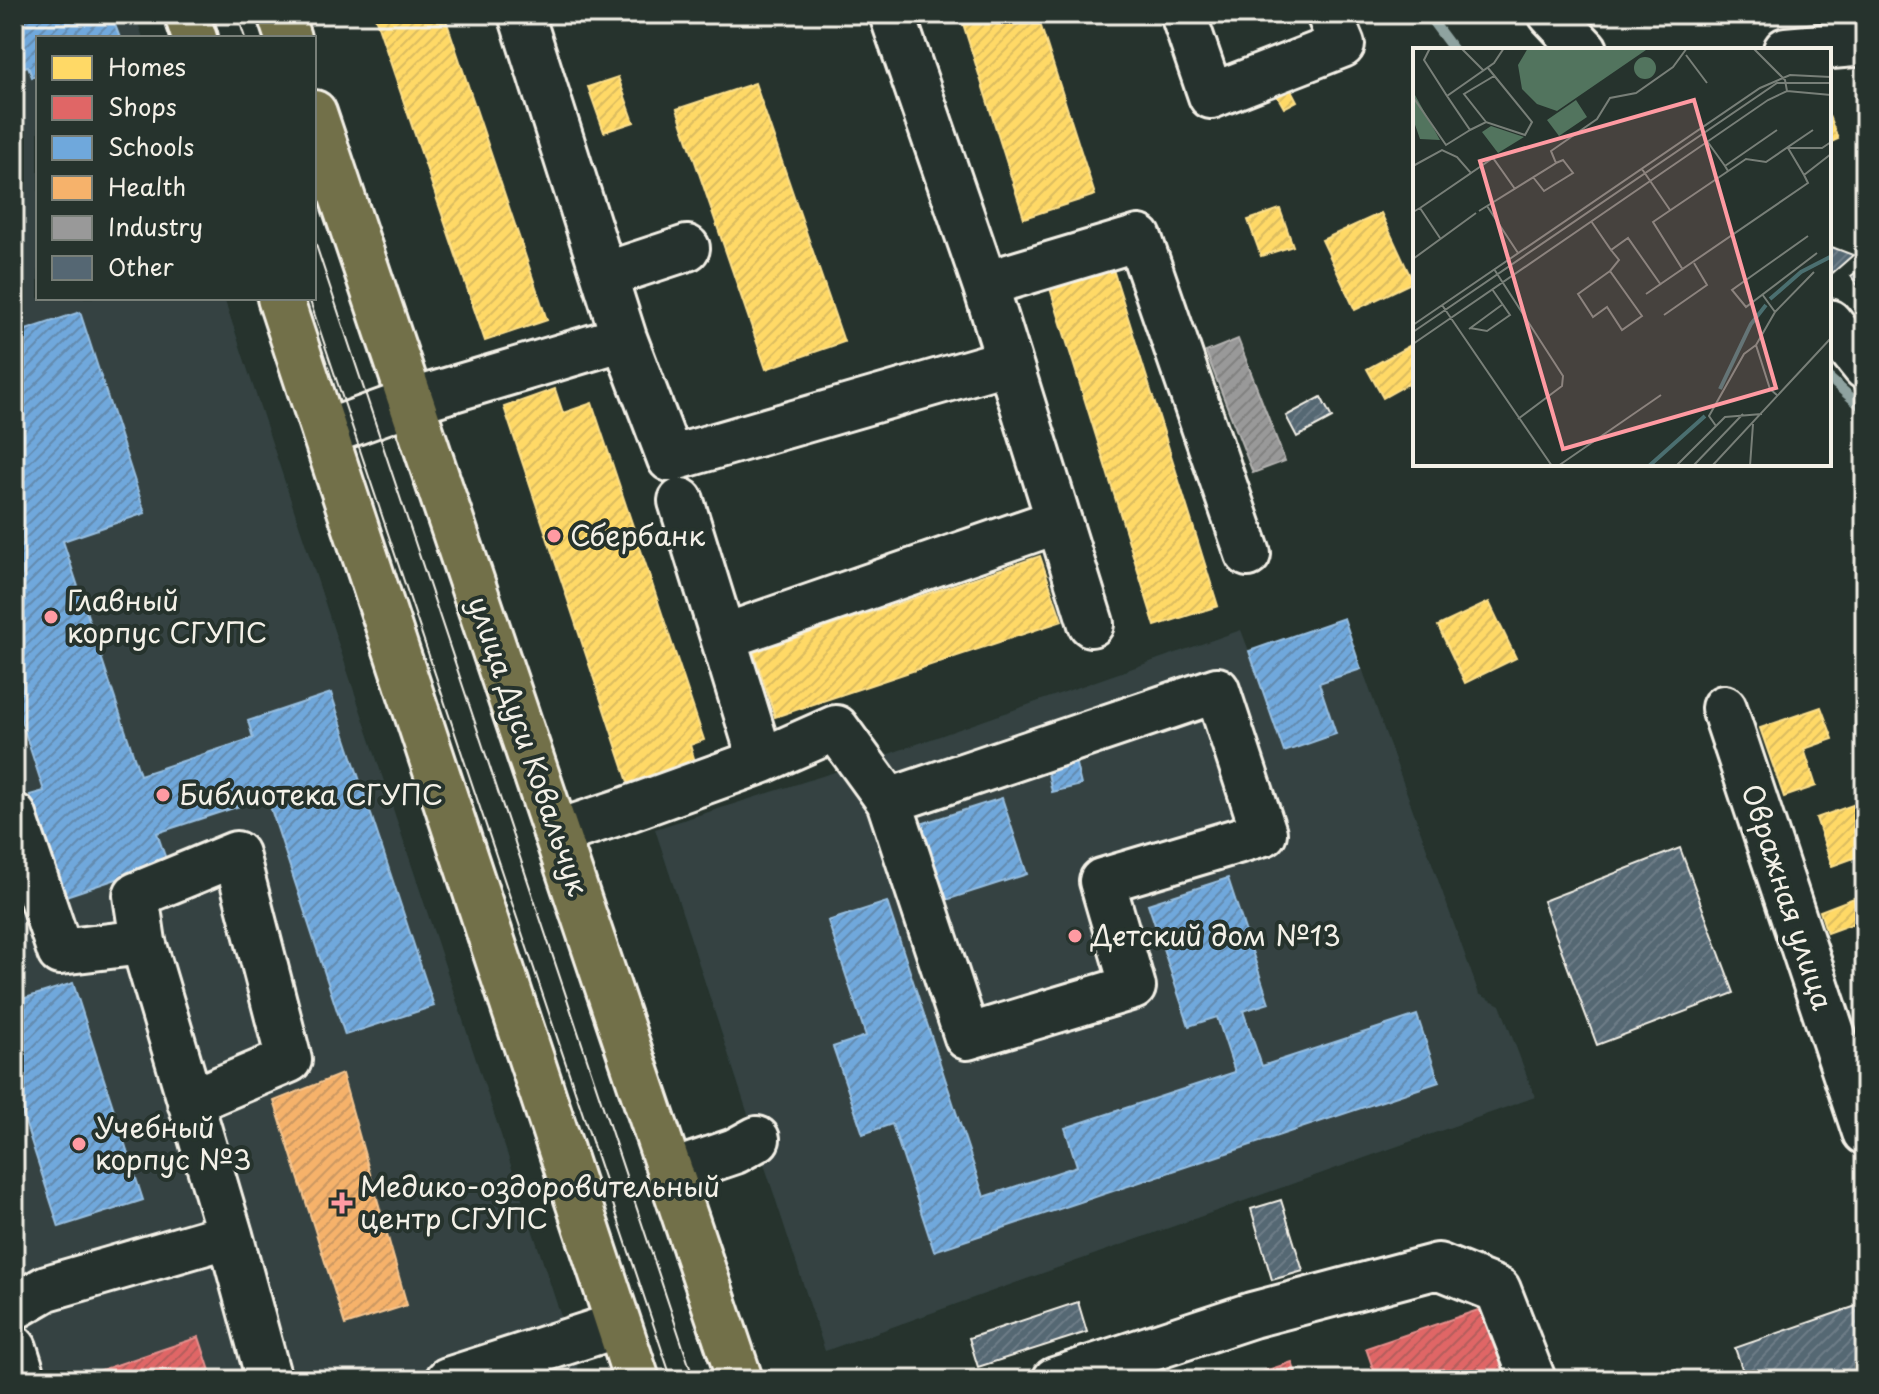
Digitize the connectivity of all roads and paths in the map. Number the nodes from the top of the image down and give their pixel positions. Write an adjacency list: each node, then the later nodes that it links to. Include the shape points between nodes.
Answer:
1 (187, 14): 8 (main road)
2 (280, 14): 9 (main road)
3 (521, 14): 15 (street)
4 (892, 14): 16 (street)
5 (1183, 14): 6 (street, via 1211,96 1342,45)
6 (1329, 14)
7 (1551, 14): 11 (street)
8 (194, 36)
9 (287, 36)
10 (1865, 43): 12 (street)
11 (1583, 48)
12 (1809, 48)
13 (316, 119): 22 (main road, улица Дуси Ковальчук)
14 (687, 248): 15 (street)
15 (605, 275): 19 (street)
16 (985, 284): 20 (street); 26 (street, via 1139,238)
17 (281, 300): 23 (main road)
18 (1831, 324): 21 (street)
19 (624, 338): 20 (street, via 670,459); 22 (street)
20 (1009, 361): 25 (street)
21 (1865, 367)
22 (413, 401): 23 (street); 33 (main road, улица Дуси Ковальчук)
23 (325, 433): 41 (main road)
24 (681, 501): 28 (street)
25 (1058, 521): 27 (street); 28 (street)
26 (1248, 554)
27 (1091, 624)
28 (723, 637): 30 (street)
29 (1724, 708): 36 (street, Овражная улица)
30 (761, 761): 31 (street, via 836,728); 33 (street)
31 (889, 801): 31 (street, via 967,1037 1133,987 1102,881 1264,833 1217,690)
32 (14, 816): 34 (street, via 60,952)
33 (556, 833): 38 (main road, улица Дуси Ковальчук)
34 (143, 942): 35 (street); 35 (street, via 136,895 236,854 289,1060)
35 (190, 1102): 39 (street)
36 (1865, 1132)
37 (757, 1139): 38 (street)
38 (670, 1173): 47 (main road, улица Дуси Ковальчук)
39 (230, 1235): 40 (street, via 47,1288); 44 (street)
40 (14, 1307)
41 (618, 1325): 45 (street); 46 (main road)
42 (14, 1348): 43 (street)
43 (24, 1380)
44 (269, 1380)
45 (448, 1380)
46 (637, 1380)
47 (740, 1380)
48 (1055, 1380): 49 (street, via 1252,1315 1438,1266 1498,1290)
49 (1533, 1380)

